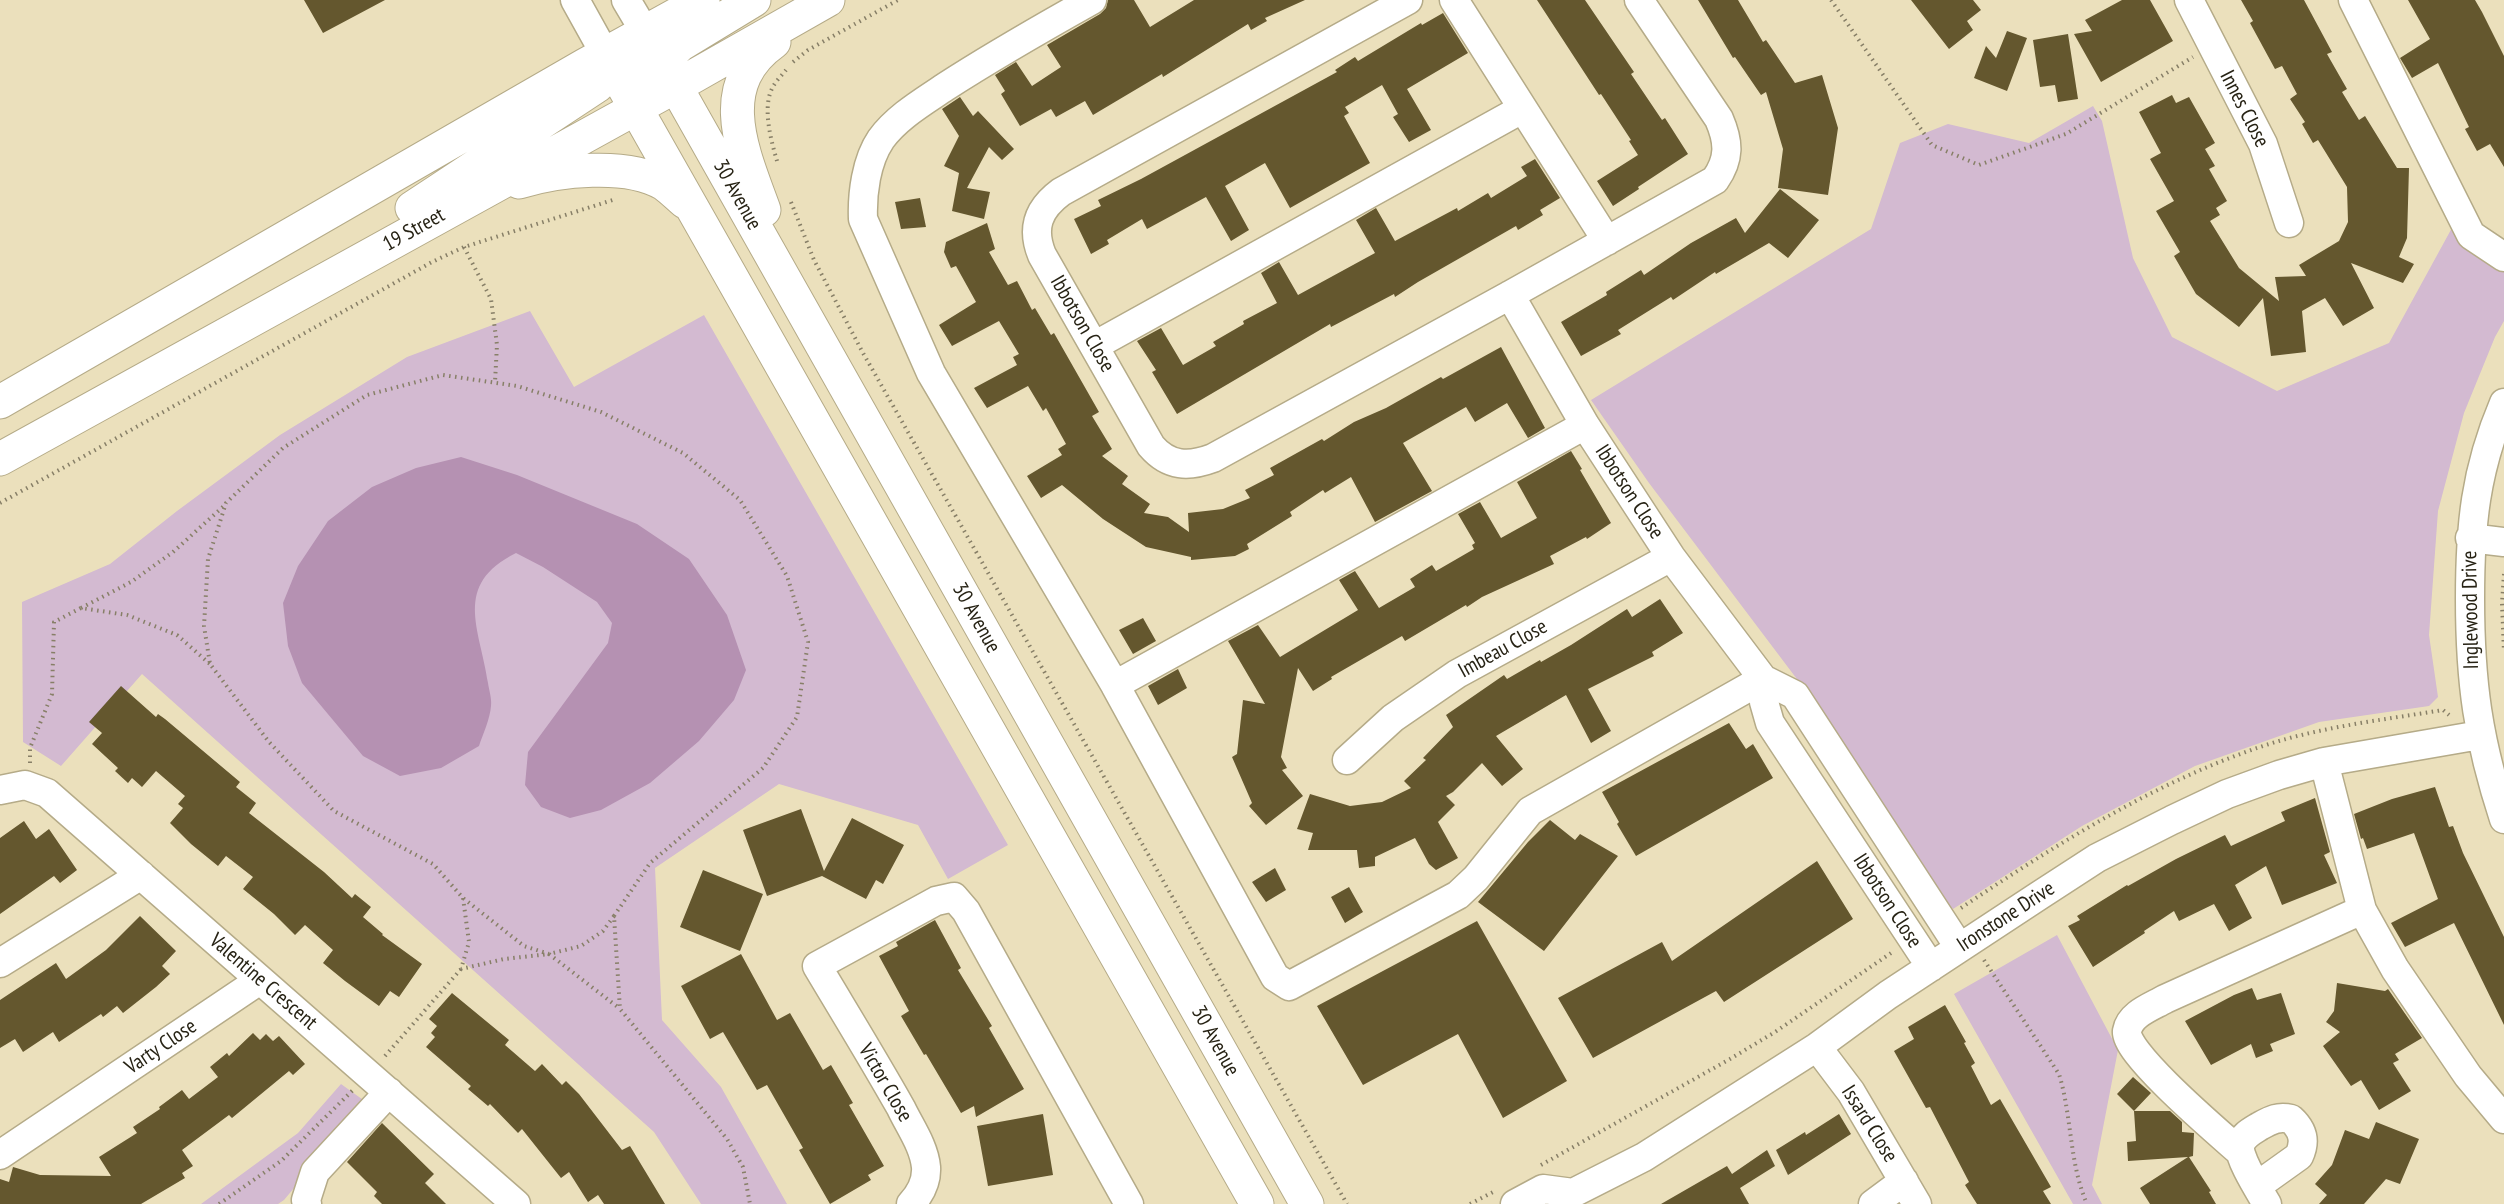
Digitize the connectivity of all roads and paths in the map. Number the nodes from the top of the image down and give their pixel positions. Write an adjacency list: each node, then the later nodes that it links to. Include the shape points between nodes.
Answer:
1 (575, 0): 17 (street)
2 (626, 0): 15 (street)
3 (703, 0): 15 (main road)
4 (754, 0): 18 (main road, via 680,45)
5 (828, 0): 18 (main road, 19 Street)
6 (835, 0): 31 (main road, via 757,54 741,80 737,111 743,154)
7 (898, 0): 21 (path, via 808,50 773,86 769,104 771,139)
8 (1092, 0): 50 (street, via 999,52 911,110 882,138 872,155 862,201 863,219 931,373)
9 (1408, 0): 32 (street, Ibbotson Close, via 1051,200 1038,221 1037,242)
10 (1454, 0): 20 (street)
11 (1639, 0): 27 (street, Ibbotson Close, via 1719,119 1728,150 1714,180)
12 (1831, 0): 16 (path, via 1932,145 1979,165 2066,134)
13 (2188, 0): 16 (street, Innes Close)
14 (2353, 0): 29 (street, via 2471,235)
15 (645, 32): 17 (main road); 18 (main road, 30 Avenue)
16 (2212, 46): 26 (street, Innes Close, via 2263,144)
17 (609, 63): 19 (main road, 30 Avenue); 33 (main road, via 597,86); 35 (main road)
18 (669, 74): 19 (main road, 19 Street); 31 (main road, 30 Avenue)
19 (634, 107): 23 (main road, 19 Street); 25 (main road, 30 Avenue)
20 (1522, 109): 27 (street); 32 (street)
21 (779, 168)
22 (622, 170): 23 (main road, via 542,175); 25 (main road, via 662,183); 28 (path, via 620,198)
23 (477, 195): 33 (main road, 19 Street)
24 (789, 196): 88 (path, via 814,260 863,353)
25 (690, 205): 86 (main road, 30 Avenue)
26 (2289, 223)
27 (1606, 241): 30 (street, Ibbotson Close)
28 (464, 247): 34 (path, via 491,299 497,345); 39 (path)
29 (2504, 257)
30 (1510, 295): 32 (street, Ibbotson Close, via 1198,463 1171,462 1151,446); 37 (street, Ibbotson Close)
31 (799, 304): 87 (main road, 30 Avenue)
32 (1094, 346)
33 (200, 348): 38 (main road, 19 Street)
34 (495, 382): 40 (path, via 443,375 367,395 283,448); 59 (path, via 601,412 683,453 740,500 787,576 808,642 797,717 763,768 650,863)
35 (0, 402)
36 (2504, 403): 41 (street, Inglewood Drive, via 2492,430)
37 (1585, 425): 43 (street, Ibbotson Close); 50 (street)
38 (0, 459)
39 (0, 503)
40 (226, 504): 46 (path, via 173,552 131,582); 48 (path, via 208,559 204,626)
41 (2470, 538): 42 (street); 51 (street, Inglewood Drive, via 2470,658)
42 (2504, 542)
43 (1671, 557): 49 (street, Ibbotson Close); 52 (street, Imbeau Close, via 1457,674 1393,718)
44 (2504, 574): 45 (path)
45 (2503, 597): 47 (path)
46 (81, 608): 48 (path, via 128,615 177,635); 54 (path, via 54,622 52,694 30,748 31,759)
47 (2504, 652)
48 (210, 664): 57 (path, via 269,742 334,811 433,864)
49 (1763, 679): 50 (street, via 1530,811 1476,879 1458,895 1289,986 1275,977); 61 (street, Ibbotson Close, via 1795,695); 64 (street, Ibbotson Close, via 1770,723)
50 (1115, 685)
51 (2480, 735): 53 (street, Ironstone Drive); 55 (street, Inglewood Drive)
52 (1347, 760)
53 (2324, 762): 58 (street); 61 (street, Ironstone Drive, via 2227,794 2118,847)
54 (12, 788): 56 (street, Valentine Crescent, via 47,793)
55 (2504, 819)
56 (141, 875): 63 (street); 66 (street, Valentine Crescent)
57 (463, 898): 62 (path, via 524,946); 65 (path, via 469,942)
58 (2362, 910): 72 (street, via 2428,1018); 73 (street, via 2165,999 2136,1015 2127,1028 2127,1036 2139,1057)
59 (614, 916): 62 (path, via 603,931 581,946); 67 (path)
60 (1901, 949): 75 (path, via 1730,1059)
61 (1970, 951): 64 (street, Ironstone Drive); 91 (path, via 2059,1074 2079,1182)
62 (549, 954): 65 (path); 67 (path)
63 (0, 963)
64 (1931, 967): 68 (street, Ironstone Drive)
65 (461, 969): 69 (path)
66 (260, 980): 71 (street, Valentine Crescent); 74 (street, Varty Close)
67 (620, 1009): 83 (path, via 732,1146 743,1167)
68 (1817, 1047): 76 (street, Issard Close, via 1851,1092); 79 (street, Ironstone Drive)
69 (381, 1060)
70 (356, 1088): 80 (path, via 281,1161)
71 (389, 1092): 81 (street, via 315,1172); 82 (street, Valentine Crescent)
72 (2504, 1119)
73 (2239, 1151): 77 (street); 77 (street, via 2244,1137 2272,1119 2291,1119 2302,1133 2303,1149 2299,1156)
74 (0, 1155)
75 (1531, 1170)
76 (1911, 1193): 90 (street)
77 (2262, 1195)
78 (1508, 1196): 79 (street, Ironstone Drive, via 1543,1189); 89 (path)
79 (1571, 1199)
80 (219, 1204)
81 (307, 1204)
82 (516, 1204)
83 (750, 1204)
84 (911, 1204): 85 (street, Victor Close, via 926,1182 920,1145 817,966 936,901 954,897 966,911)
85 (1129, 1204)
86 (1257, 1204)
87 (1307, 1204)
88 (1347, 1204)
89 (1470, 1204)
90 (1873, 1204)
91 (2087, 1204)

